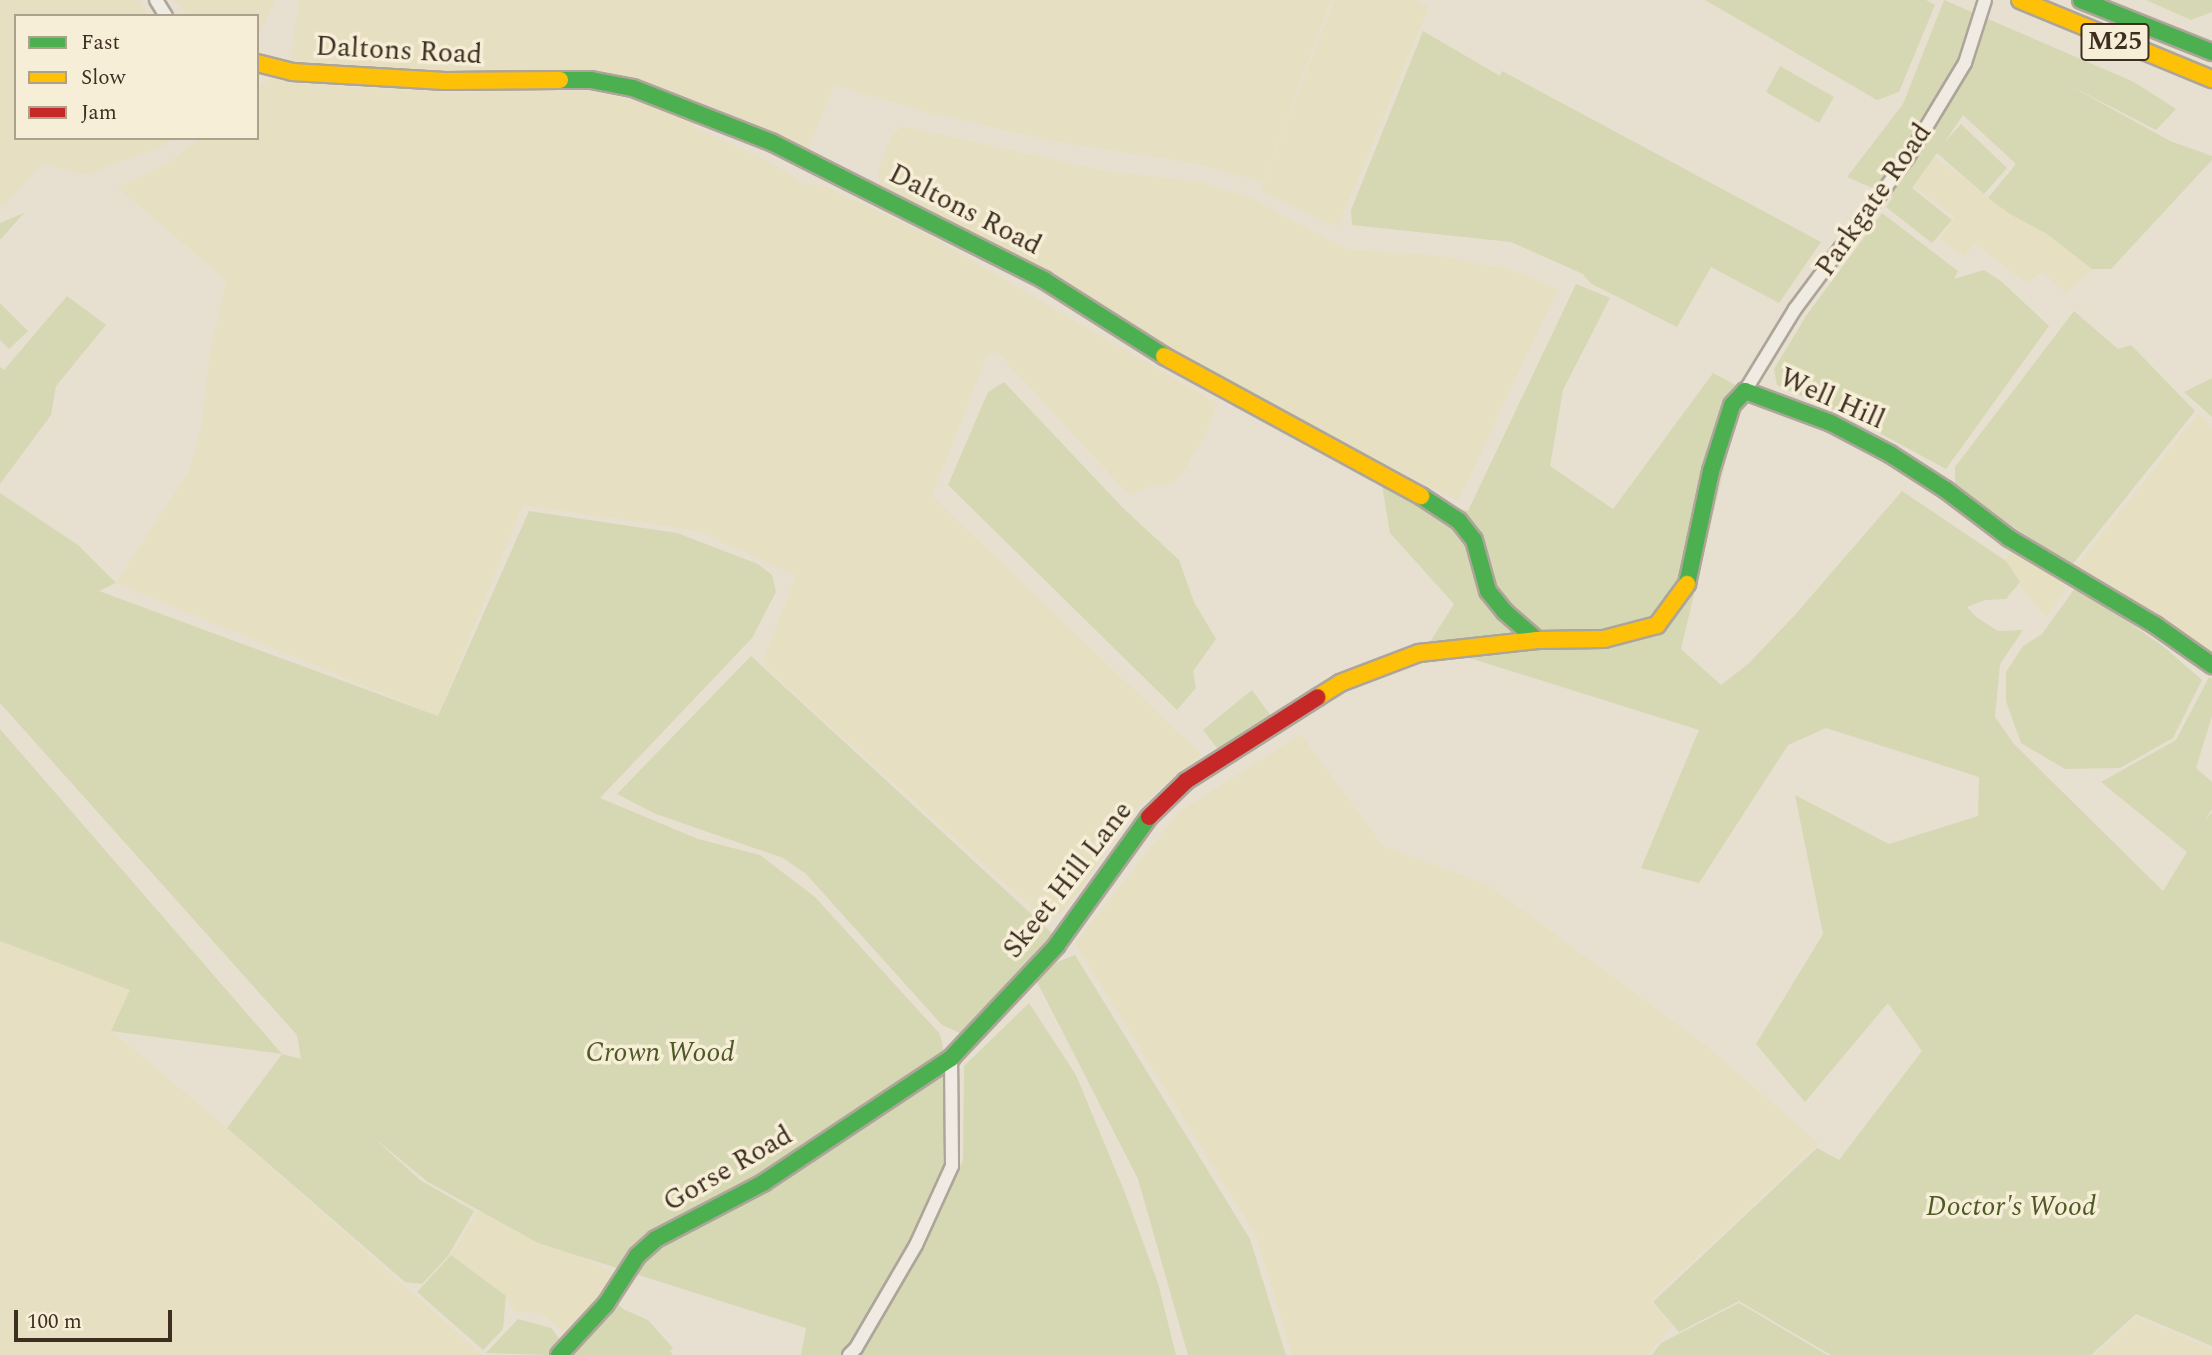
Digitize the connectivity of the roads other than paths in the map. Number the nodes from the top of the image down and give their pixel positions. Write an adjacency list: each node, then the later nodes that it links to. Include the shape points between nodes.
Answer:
1 (1985, 0): 7 (street, Parkgate Road, via 1965,63 1907,159 1795,309)
2 (2020, 0): 6 (main road, M25)
3 (2081, 0): 4 (main road, M25)
4 (2212, 52)
5 (259, 64): 8 (main road, Daltons Road, via 292,72 431,80 591,80 683,105 773,143 1044,280 1191,373 1402,484 1459,521 1474,540 1488,591)
6 (2212, 79)
7 (1745, 391): 8 (main road, Well Hill, via 1732,405 1711,471 1686,588 1657,625 1604,639); 9 (main road, Well Hill, via 1831,424 1890,454 2009,538 2155,625)
8 (1536, 640): 10 (main road, Skeet Hill Lane, via 1419,653 1389,662 1340,683 1186,781 1154,811 1056,946)
9 (2212, 665)
10 (951, 1058): 11 (main road, Gorse Road, via 763,1183 656,1240 637,1256 606,1304); 12 (street, via 952,1166 916,1245)
11 (559, 1355)
12 (849, 1355)

